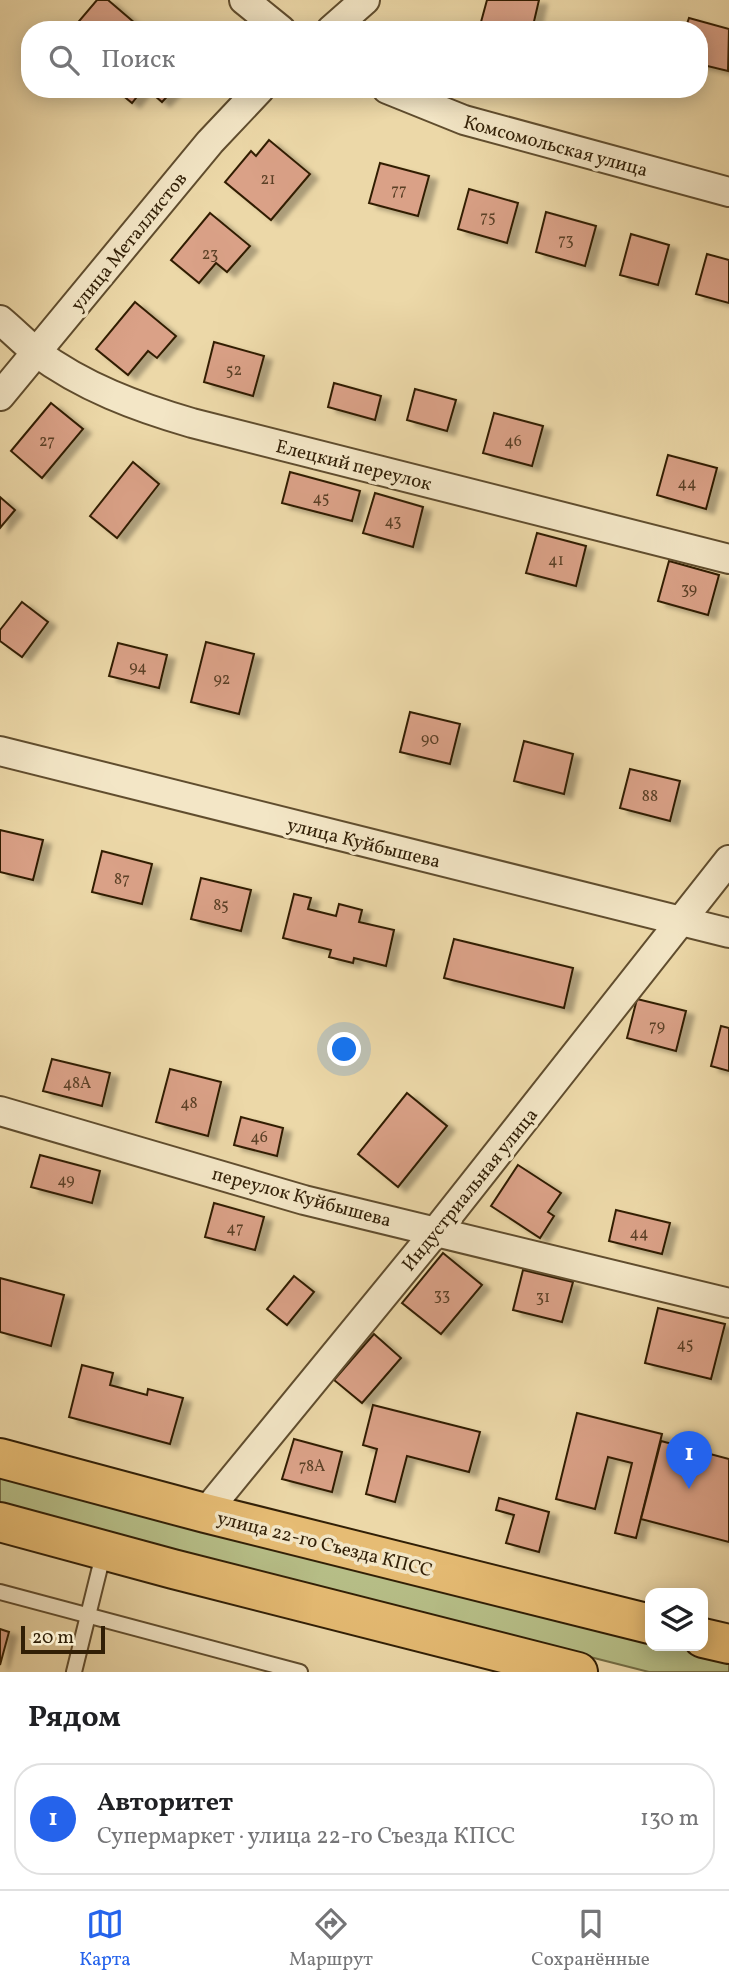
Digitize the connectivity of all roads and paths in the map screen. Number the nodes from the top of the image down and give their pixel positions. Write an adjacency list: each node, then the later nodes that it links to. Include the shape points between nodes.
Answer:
1 (244, 0): 3 (street)
2 (365, 0): 4 (street)
3 (270, 21)
4 (341, 21)
5 (252, 98): 9 (street, улица Металлистов)
6 (409, 98): 7 (street, Комсомольская улица, via 464,120)
7 (729, 192)
8 (0, 320): 9 (street, Елецкий переулок)
9 (37, 352): 10 (street, улица Металлистов); 11 (street, Елецкий переулок, via 97,389 168,416)
10 (0, 396)
11 (729, 559)
12 (0, 751): 14 (street, улица Куйбышева)
13 (729, 860): 14 (street, Индустриальная улица)
14 (682, 921): 15 (street, улица Куйбышева); 17 (street, Индустриальная улица)
15 (729, 933)
16 (0, 1111): 17 (street, переулок Куйбышева, via 304,1200)
17 (437, 1230): 18 (street, переулок Куйбышева); 20 (street, Индустриальная улица)
18 (729, 1303)
19 (0, 1458): 20 (main road, улица 22-го Съезда КПСС)
20 (205, 1513): 25 (main road, улица 22-го Съезда КПСС)
21 (0, 1522): 22 (main road)
22 (104, 1551): 24 (lane); 30 (main road)
23 (0, 1592): 24 (lane)
24 (88, 1615): 28 (lane); 29 (lane)
25 (645, 1624)
26 (708, 1639): 27 (main road)
27 (729, 1644)
28 (74, 1672)
29 (300, 1672)
30 (578, 1672)

